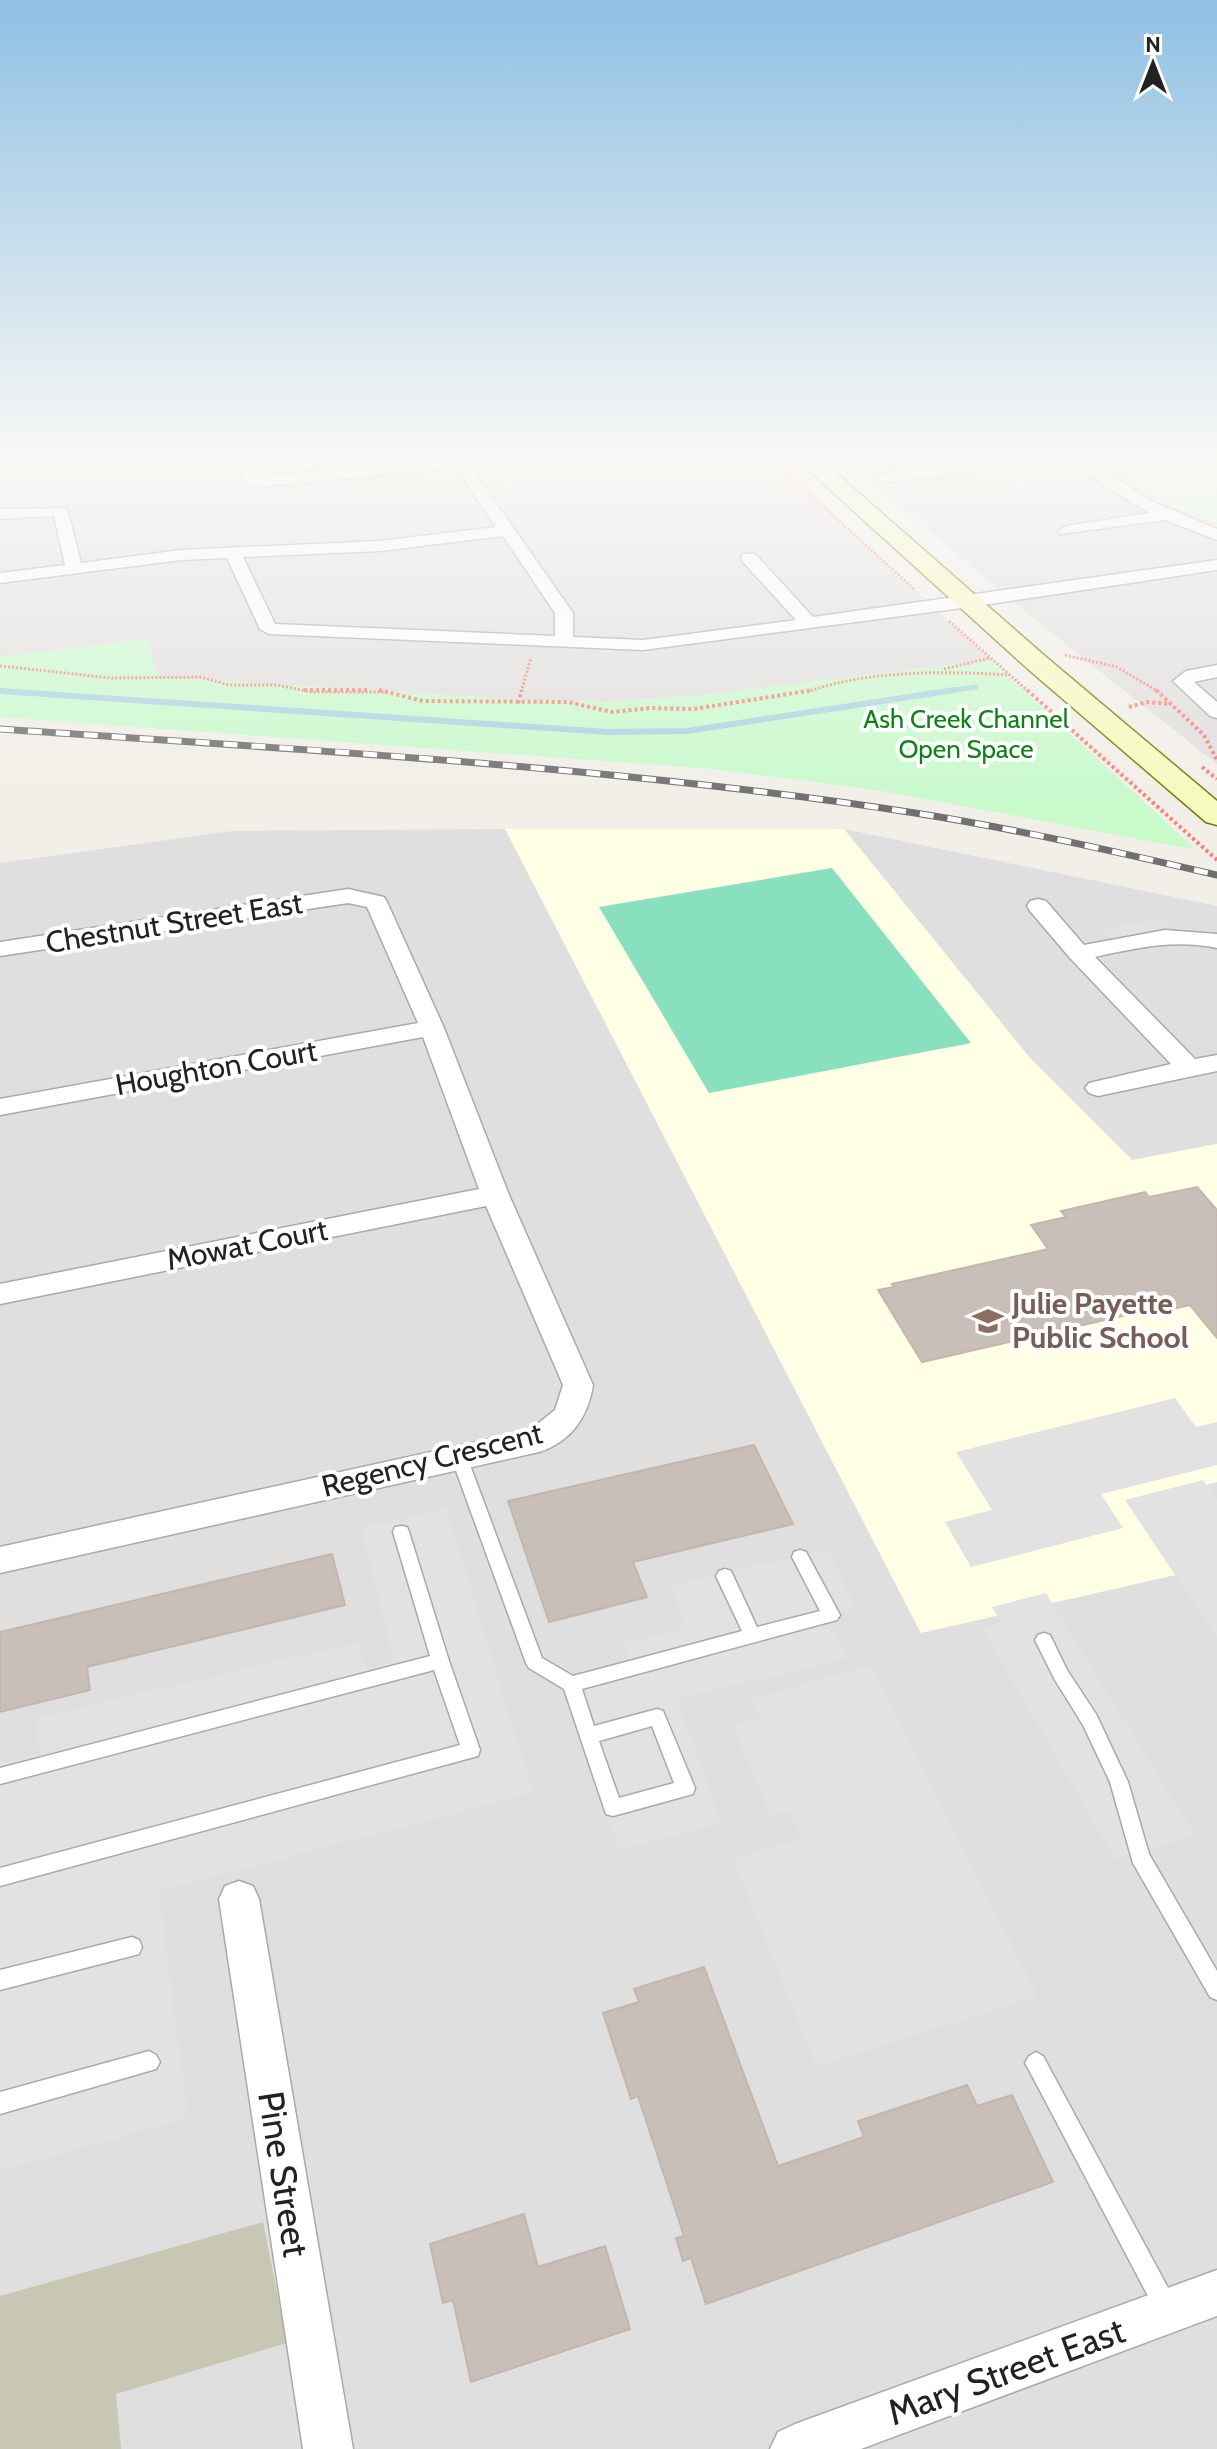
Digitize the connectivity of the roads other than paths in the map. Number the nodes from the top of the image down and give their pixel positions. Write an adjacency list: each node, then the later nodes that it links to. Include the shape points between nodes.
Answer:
1 (47, 572): 7 (street)
2 (242, 572): 10 (street, via 269,629)
3 (535, 572): 10 (street, via 564,613)
4 (762, 572): 9 (street)
5 (936, 572): 8 (street)
6 (1168, 572): 8 (street)
7 (0, 578)
8 (970, 602): 9 (street); 13 (street)
9 (809, 623): 10 (street, via 643,645)
10 (564, 641)
11 (1217, 671): 12 (street, via 1182,681)
12 (1217, 712)
13 (1217, 816)
14 (348, 896): 17 (street, Chestnut Street East); 19 (street, Regency Crescent, via 376,902)
15 (1038, 906): 18 (street)
16 (1217, 941): 18 (street, via 1173,935)
17 (0, 949)
18 (1078, 953): 21 (street)
19 (432, 1028): 23 (street, Houghton Court); 24 (street, Regency Crescent)
20 (1217, 1063): 21 (street)
21 (1189, 1068): 22 (street)
22 (1098, 1088)
23 (0, 1107)
24 (495, 1195): 25 (street, Mowat Court); 26 (street, Regency Crescent, via 578,1385 562,1426 539,1440)
25 (0, 1294)
26 (459, 1457): 29 (street, Regency Crescent); 34 (lane, via 535,1663)
27 (401, 1532): 33 (lane)
28 (800, 1557): 31 (lane, via 831,1615)
29 (0, 1560)
30 (725, 1576): 31 (lane)
31 (753, 1637): 34 (lane)
32 (1044, 1640): 41 (lane, via 1119,1782 1140,1857)
33 (440, 1661): 36 (lane); 37 (lane, via 471,1750)
34 (571, 1684): 35 (lane)
35 (588, 1736): 35 (lane, via 613,1808 686,1788 657,1717)
36 (0, 1776)
37 (0, 1877)
38 (239, 1899): 48 (street, Pine Street)
39 (132, 1947): 40 (lane)
40 (0, 1980)
41 (1217, 1990)
42 (149, 2062): 44 (lane)
43 (1036, 2063): 46 (lane)
44 (0, 2103)
45 (1217, 2293): 46 (street, Mary Street East)
46 (1168, 2311): 47 (street, Mary Street East)
47 (823, 2444)
48 (328, 2449)

